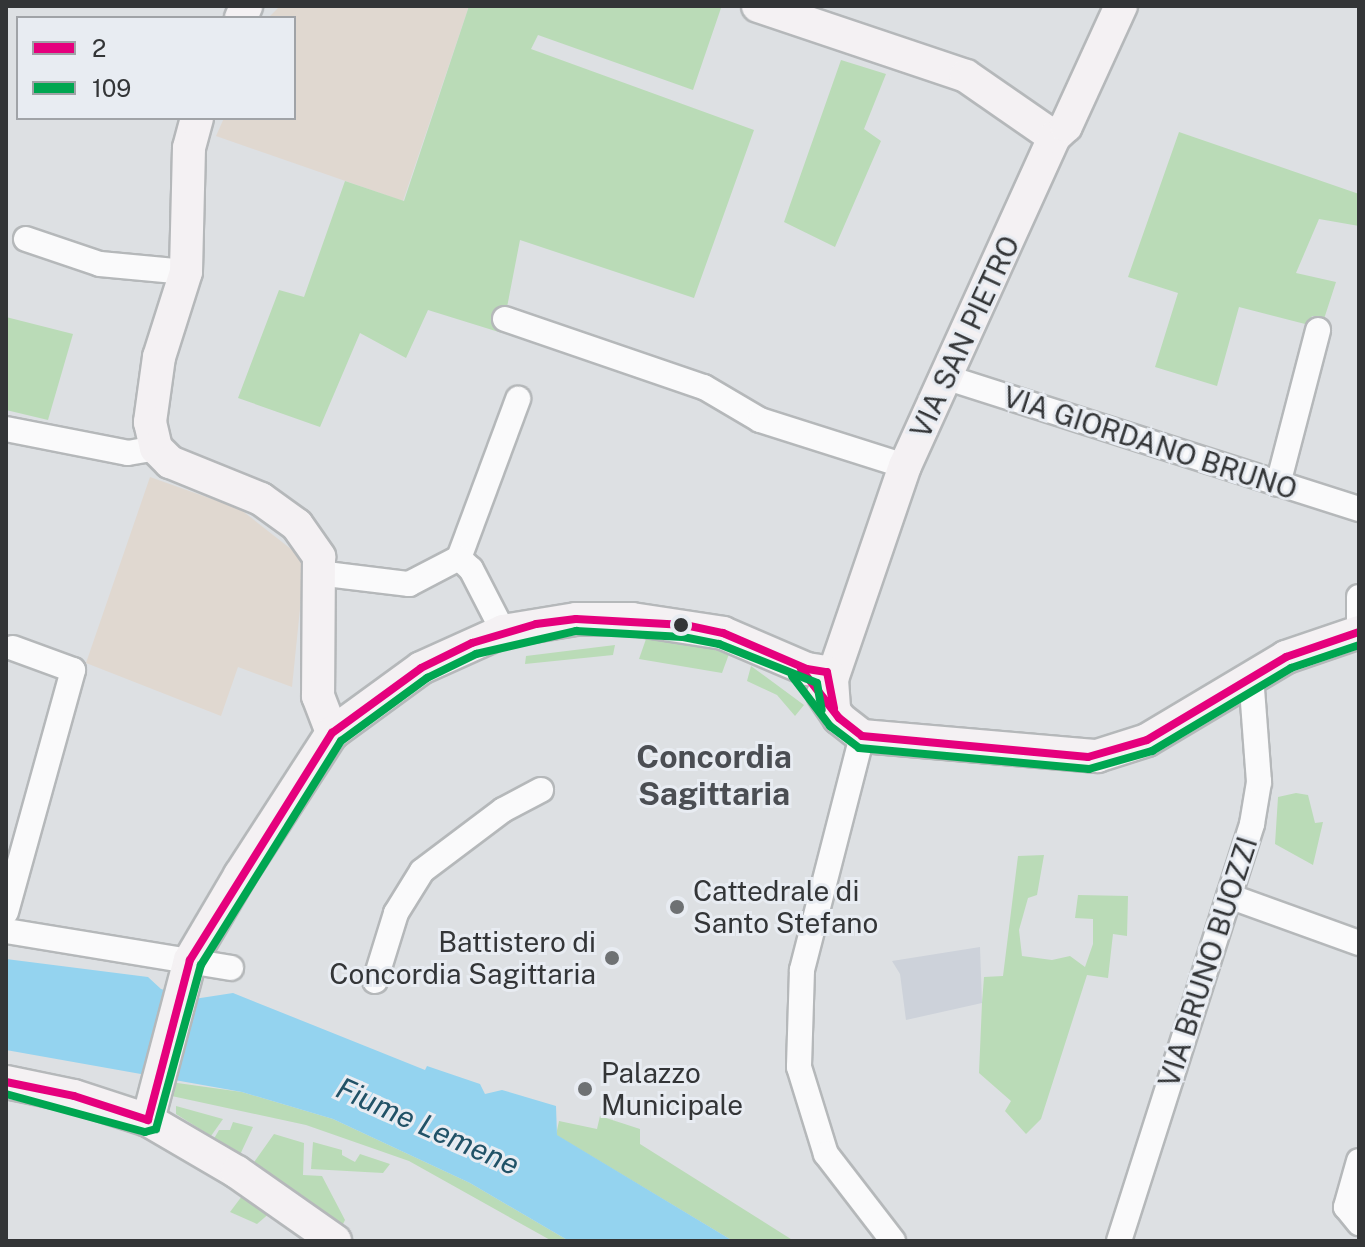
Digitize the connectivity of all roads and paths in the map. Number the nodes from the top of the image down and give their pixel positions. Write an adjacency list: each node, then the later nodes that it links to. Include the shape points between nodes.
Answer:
1 (758, 6): 4 (street, via 966,76)
2 (1121, 6): 4 (street, VIA SAN PIETRO, via 1066,126)
3 (196, 120): 6 (street, via 189,148)
4 (1054, 137): 9 (street, VIA SAN PIETRO)
5 (26, 239): 6 (street, via 100,264)
6 (186, 272): 12 (street, via 151,392)
7 (505, 319): 13 (street, via 704,387 760,420)
8 (1318, 330): 14 (street)
9 (942, 376): 13 (street, VIA SAN PIETRO); 14 (street, VIA GIORDANO BRUNO)
10 (518, 399): 16 (street)
11 (6, 429): 12 (street, via 128,453)
12 (156, 448): 17 (street, via 170,462 261,499 297,525 319,557)
13 (905, 466): 23 (street, VIA SAN PIETRO)
14 (1278, 484): 15 (street, VIA GIORDANO BRUNO)
15 (1359, 509)
16 (459, 558): 17 (street, via 409,584); 19 (street, via 471,569)
17 (318, 573): 24 (street, via 318,696)
18 (1359, 597): 20 (street)
19 (503, 631): 23 (street, via 576,619 638,619 723,633); 24 (street, via 421,668)
20 (1359, 631): 22 (street, via 1297,652)
21 (13, 648): 28 (street, via 73,670)
22 (1251, 676): 25 (street, via 1147,740 1097,756); 27 (street, VIA BRUNO BUOZZI, via 1259,782)
23 (820, 682): 25 (street)
24 (332, 733): 32 (street)
25 (862, 736): 39 (street, via 802,970 799,1067 813,1123 843,1179)
26 (541, 790): 33 (street, via 503,810 422,871 396,913)
27 (1229, 896): 30 (street); 40 (street, VIA BRUNO BUOZZI)
28 (6, 912)
29 (6, 931): 32 (street)
30 (1359, 943)
31 (231, 968): 32 (street)
32 (186, 974): 35 (street)
33 (375, 981)
34 (6, 1082): 35 (street, via 74,1096)
35 (148, 1120): 38 (street, via 237,1172)
36 (1359, 1161): 37 (street, via 1346,1200 1348,1214)
37 (1359, 1223)
38 (335, 1241)
39 (893, 1241)
40 (1119, 1241)

